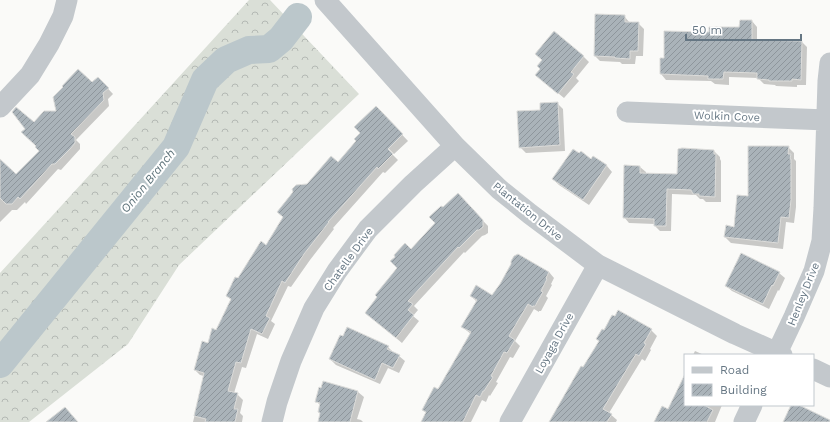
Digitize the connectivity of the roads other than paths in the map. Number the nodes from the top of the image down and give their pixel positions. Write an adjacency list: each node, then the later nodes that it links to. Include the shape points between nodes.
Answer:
1 (67, 0): 4 (street, via 63,16 30,75)
2 (325, 0): 7 (street, Plantation Drive)
3 (830, 63): 6 (street, Henley Drive)
4 (0, 107)
5 (627, 112): 6 (street, Wolkin Cove)
6 (827, 120): 9 (street, Henley Drive, via 822,241 814,271)
7 (455, 146): 8 (street, Plantation Drive, via 499,189); 13 (street, Chatelle Drive, via 368,229 336,271 314,308 291,360)
8 (598, 265): 9 (street, Plantation Drive); 14 (street, Loyaga Drive)
9 (779, 354)
10 (814, 369): 11 (street)
11 (830, 377)
12 (752, 406): 15 (street)
13 (272, 422)
14 (510, 422)
15 (744, 422)

